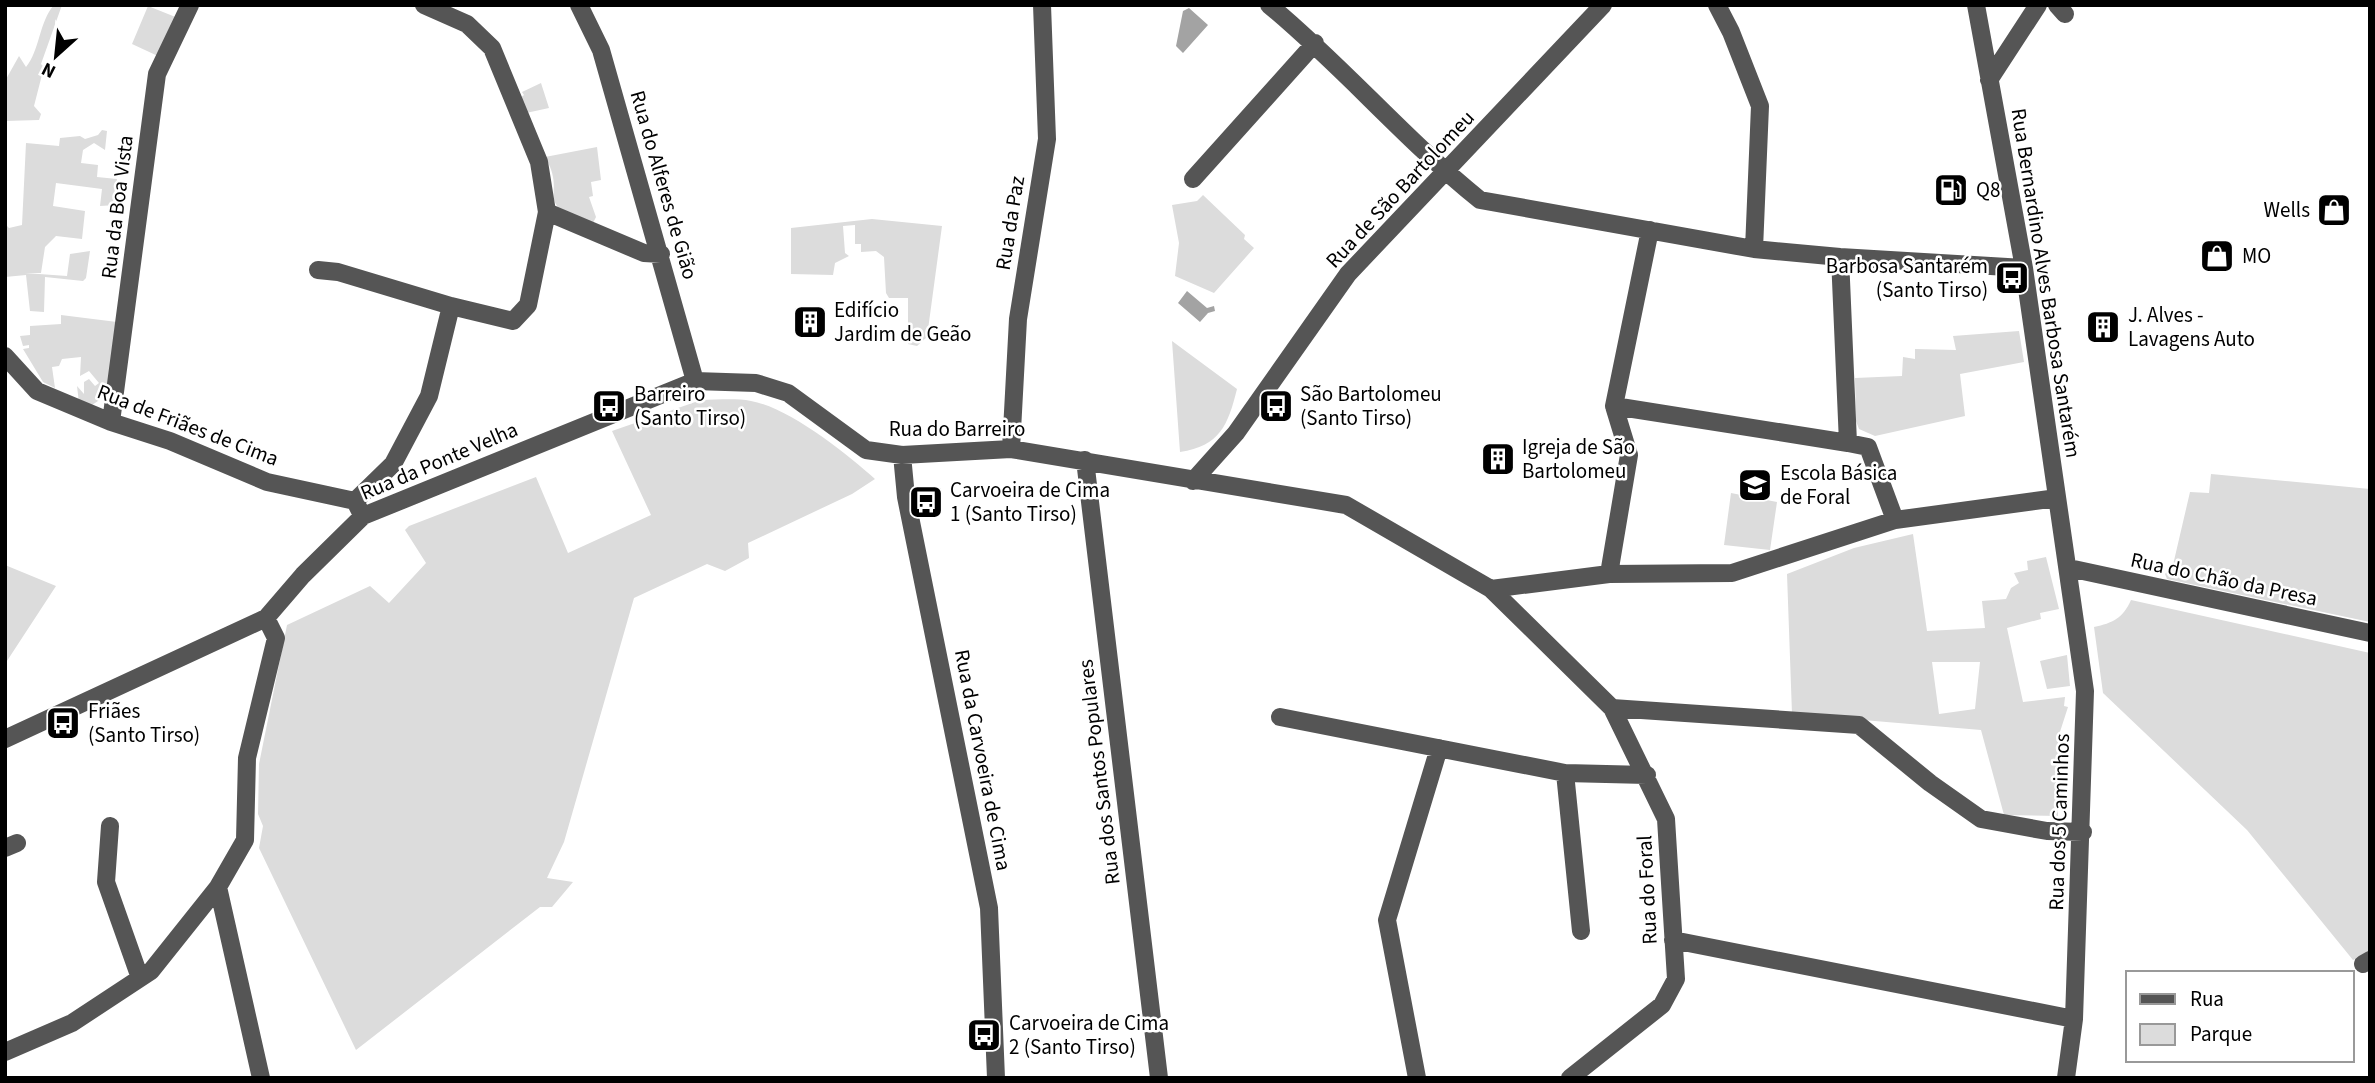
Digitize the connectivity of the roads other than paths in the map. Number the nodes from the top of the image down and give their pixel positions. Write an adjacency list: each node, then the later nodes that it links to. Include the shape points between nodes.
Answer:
1 (190, 5): 25 (street, Rua da Boa Vista, via 157,74)
2 (424, 5): 14 (street, via 467,24 492,48 539,162)
3 (579, 5): 17 (street, Rua do Alferes de Gião, via 601,50)
4 (1042, 5): 27 (street, Rua da Paz, via 1047,139 1018,319)
5 (1269, 5): 10 (street)
6 (1602, 5): 12 (street, Rua de São Bartolomeu)
7 (1717, 5): 16 (street, via 1760,106)
8 (1976, 5): 11 (street, Rua Bernardino Alves Barbosa Santarém)
9 (2038, 5): 11 (street)
10 (1315, 43): 12 (street); 13 (street)
11 (1989, 80): 19 (street, Rua Bernardino Alves Barbosa Santarém)
12 (1447, 173): 15 (street, via 1480,200); 30 (street, Rua de São Bartolomeu, via 1348,274 1236,433)
13 (1193, 179)
14 (547, 212): 17 (street, via 644,254); 21 (street, via 528,305 513,321)
15 (1650, 230): 16 (street); 24 (street)
16 (1754, 249): 18 (street)
17 (661, 254): 23 (street, Rua do Alferes de Gião)
18 (1840, 257): 19 (street); 26 (street)
19 (2024, 268): 31 (street, Rua Bernardino Alves Barbosa Santarém)
20 (318, 270): 21 (street)
21 (451, 306): 32 (street, via 429,396 393,464)
22 (5, 356): 25 (street, Rua de Friães de Cima, via 37,391)
23 (695, 381): 28 (street, Rua do Barreiro, via 756,383 788,393 866,450); 32 (street, Rua da Ponte Velha)
24 (1614, 405): 26 (street); 35 (street, via 1629,455)
25 (111, 422): 32 (street, Rua de Friães de Cima, via 267,482)
26 (1849, 443): 33 (street, via 1868,447)
27 (1011, 449): 28 (street, Rua do Barreiro); 29 (street, Rua do Barreiro)
28 (902, 454): 54 (street, Rua da Carvoeira de Cima, via 906,497 989,908)
29 (1084, 460): 30 (street, Rua do Barreiro); 55 (street, Rua dos Santos Populares)
30 (1193, 481): 36 (street, Rua do Barreiro, via 1346,505)
31 (2057, 498): 33 (street); 34 (street, Rua Bernardino Alves Barbosa Santarém)
32 (359, 508): 37 (street, Rua da Ponte Velha)
33 (1895, 520): 35 (street, via 1732,573)
34 (2069, 568): 38 (street, Rua do Chão da Presa); 46 (street, Rua dos 5 Caminhos, via 2085,691)
35 (1609, 574): 36 (street)
36 (1491, 589): 39 (street, Rua do Foral)
37 (266, 618): 41 (street, Rua da Ponte Velha); 47 (street, via 276,638 247,758 245,840)
38 (2370, 633)
39 (1612, 708): 44 (street, Rua do Foral); 46 (street, via 1859,725 1981,819 2047,831)
40 (1280, 717): 42 (street)
41 (5, 739)
42 (1439, 748): 43 (street); 56 (street, via 1387,920)
43 (1565, 773): 44 (street); 48 (street)
44 (1647, 775): 49 (street, Rua do Foral, via 1666,819)
45 (110, 826): 50 (street, via 106,882)
46 (2083, 832): 51 (street, Rua dos 5 Caminhos)
47 (218, 887): 50 (street, via 151,971); 53 (street)
48 (1581, 931)
49 (1673, 940): 51 (street); 57 (street, Rua do Foral, via 1676,979 1662,1005)
50 (140, 978): 52 (street, via 72,1024)
51 (2074, 1019): 58 (street, Rua dos 5 Caminhos)
52 (5, 1052)
53 (261, 1078)
54 (996, 1078)
55 (1158, 1078)
56 (1417, 1078)
57 (1570, 1078)
58 (2066, 1078)

